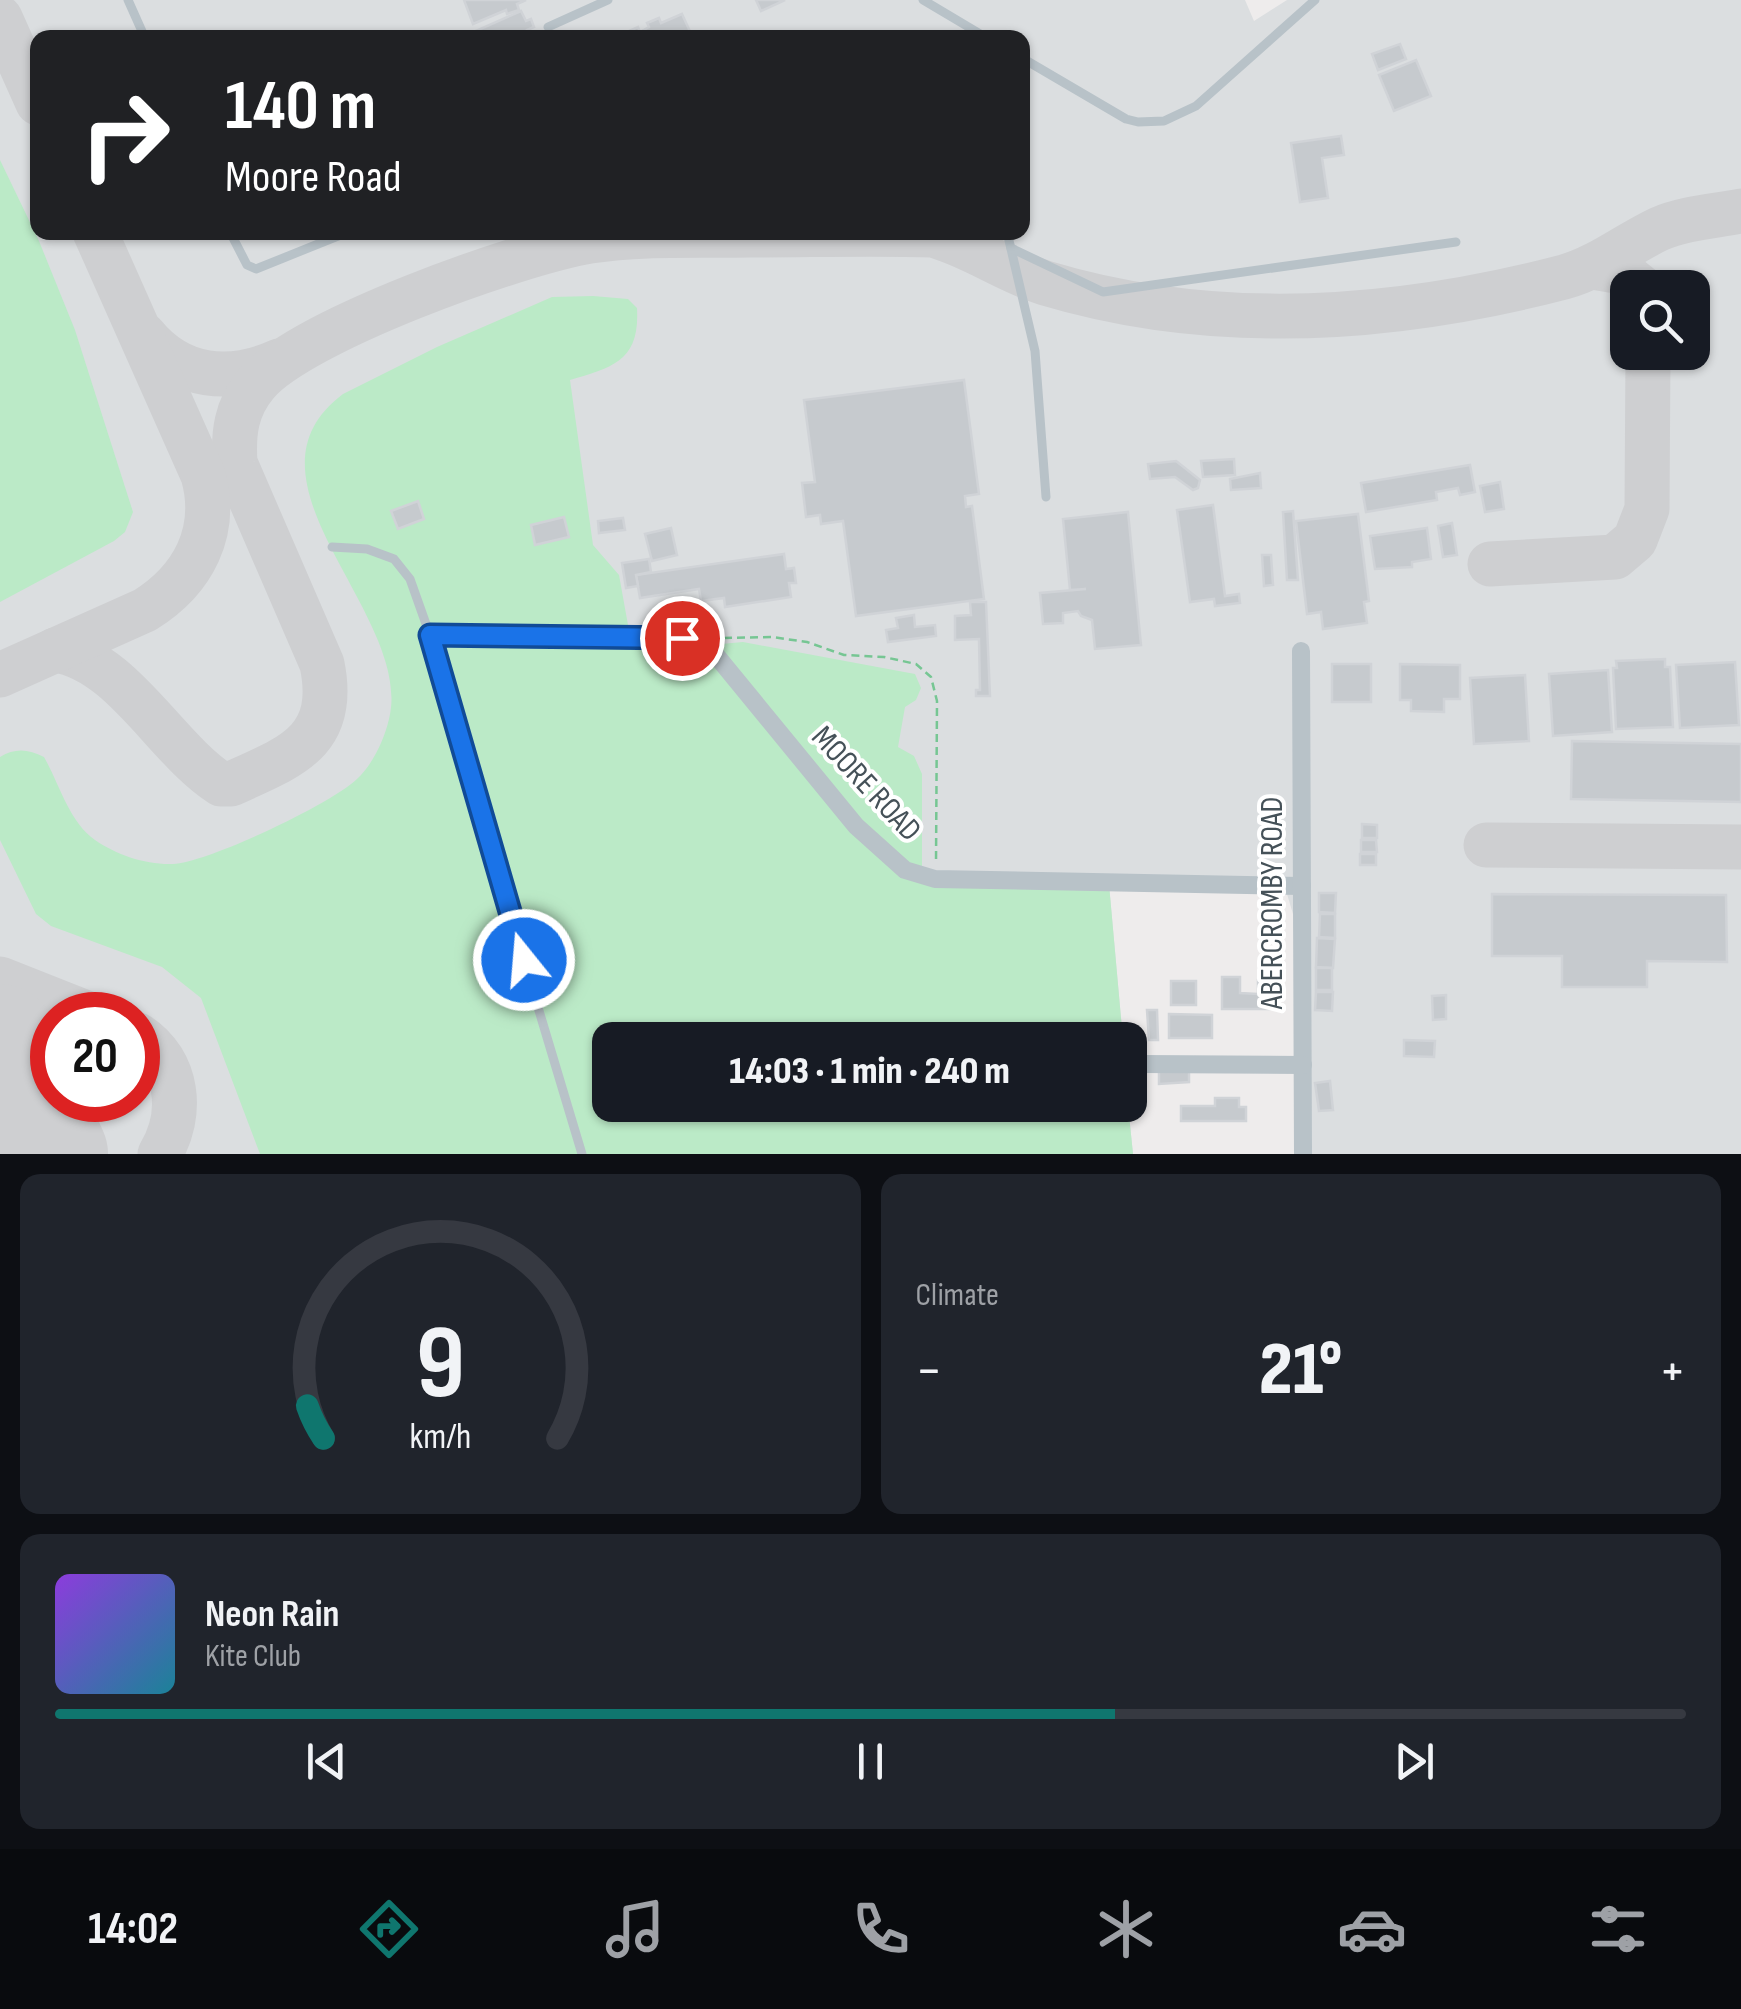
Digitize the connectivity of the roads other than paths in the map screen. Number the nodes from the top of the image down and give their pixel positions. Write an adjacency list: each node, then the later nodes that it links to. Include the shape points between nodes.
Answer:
1 (128, 0): 6 (lane)
2 (608, 0): 5 (lane)
3 (923, 0): 7 (lane)
4 (1315, 0): 8 (lane, via 1196,106 1164,120 1126,119)
5 (548, 27)
6 (141, 30)
7 (974, 30)
8 (1030, 63)
9 (234, 240): 10 (lane, via 246,265 256,269)
10 (328, 240)
11 (1009, 240): 13 (lane)
12 (1456, 242): 13 (lane, via 1102,292)
13 (1011, 248): 14 (lane, via 1035,352)
14 (1046, 497)
15 (332, 547): 16 (lane, via 367,548 394,558 410,579)
16 (430, 635): 18 (street, MOORE ROAD, via 682,638 702,644 856,826 905,870 936,879); 21 (lane)
17 (1301, 651): 18 (street, ABERCROMBY ROAD)
18 (1302, 886): 20 (street, ABERCROMBY ROAD)
19 (1147, 1064): 20 (street)
20 (1303, 1066): 22 (street, ABERCROMBY ROAD)
21 (582, 1154)
22 (1303, 1154)

